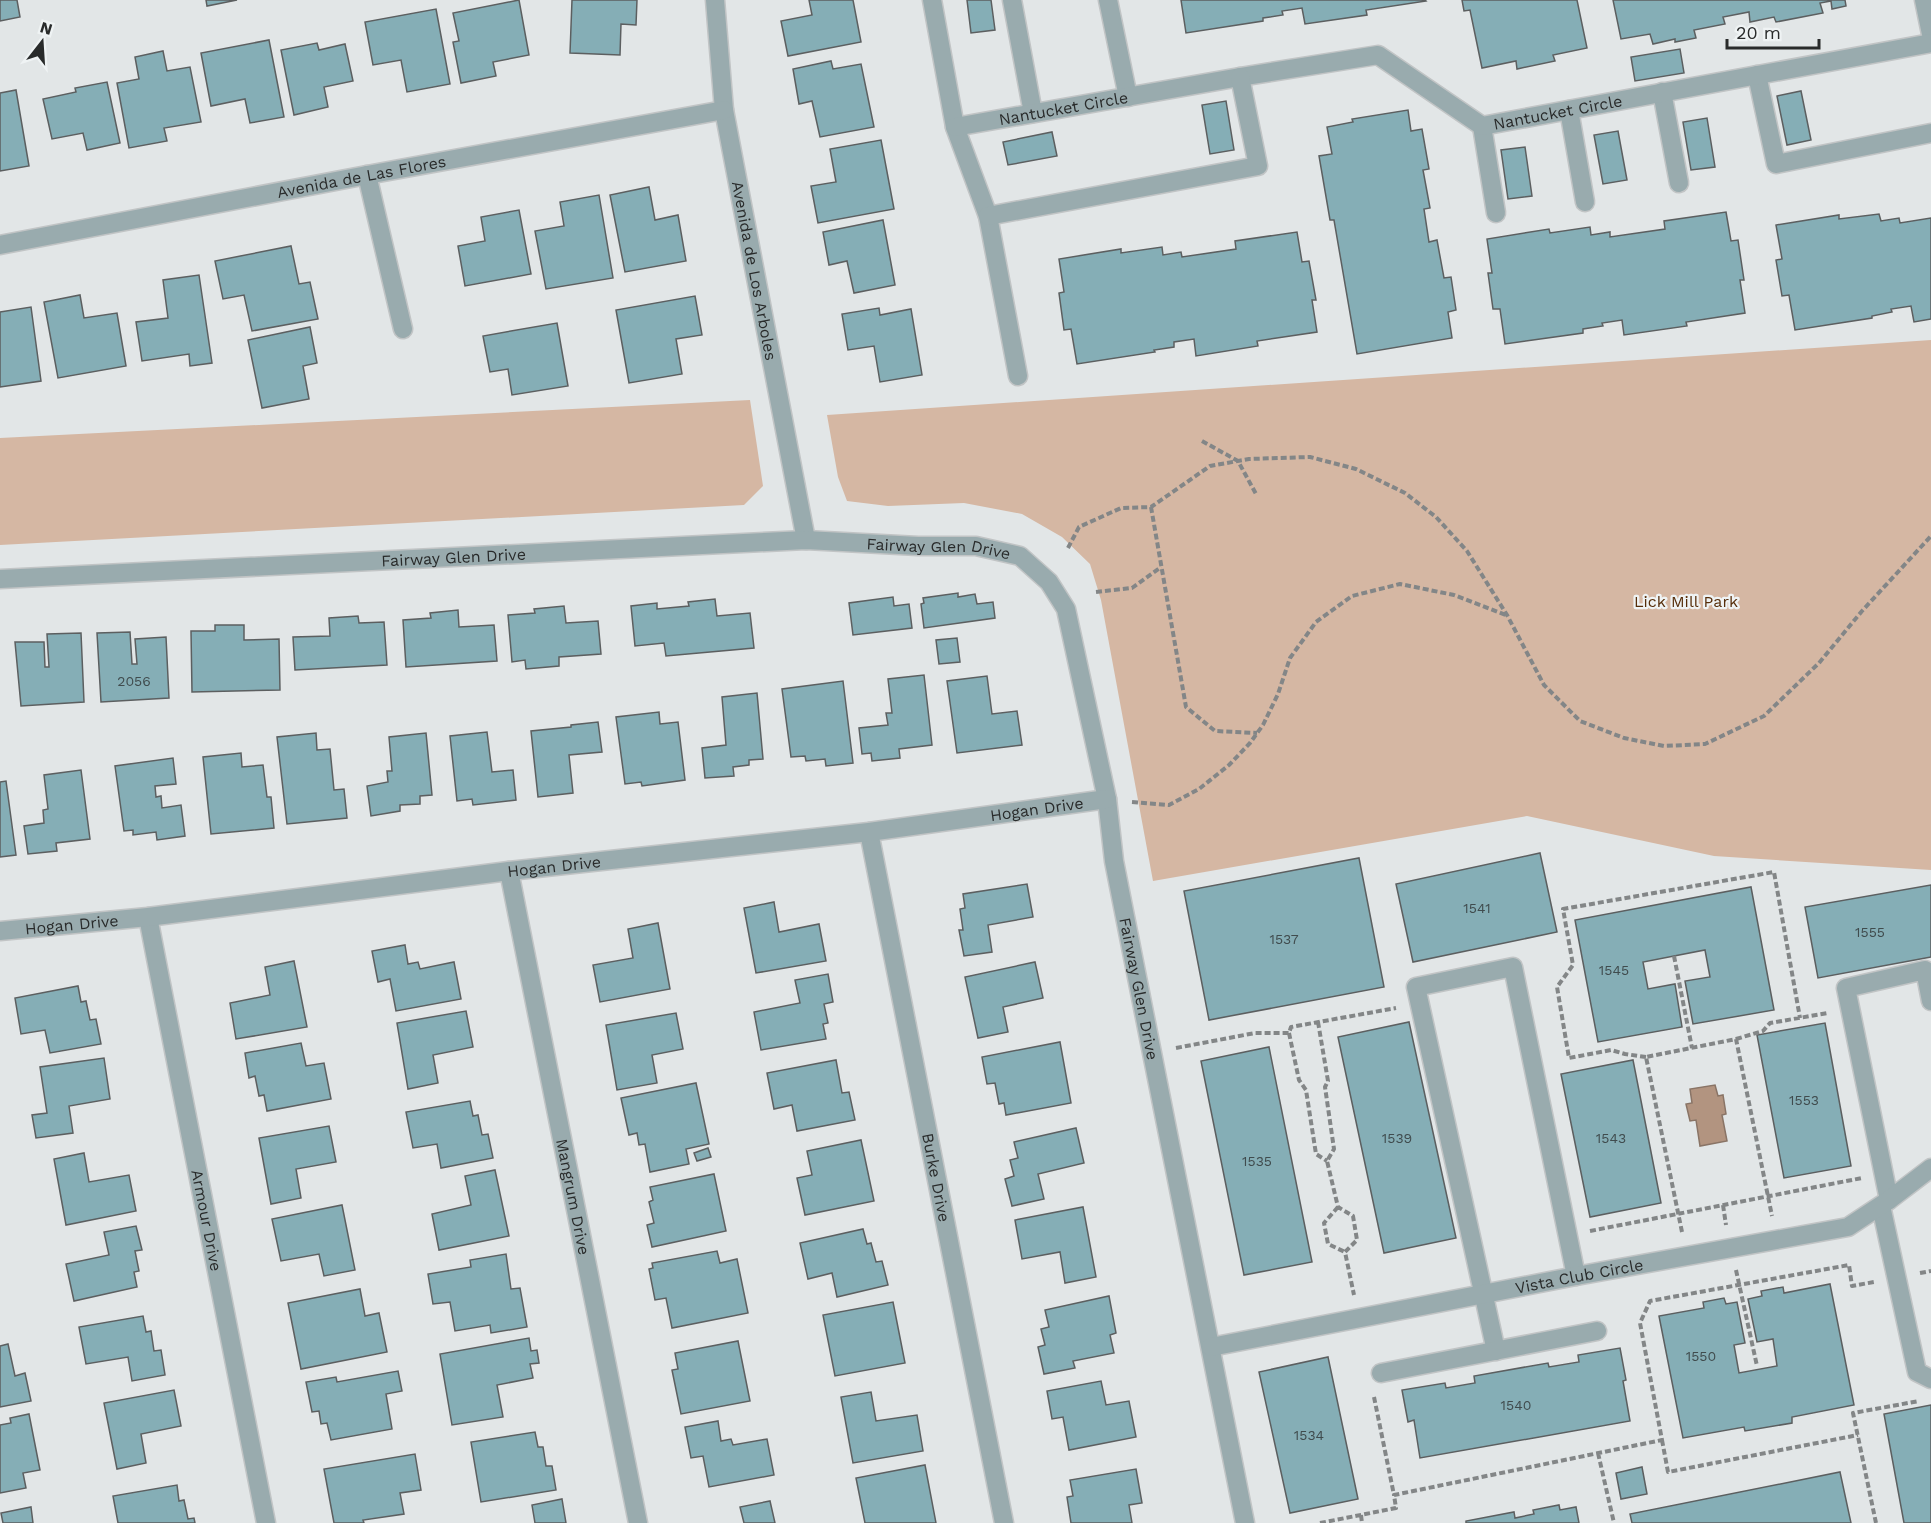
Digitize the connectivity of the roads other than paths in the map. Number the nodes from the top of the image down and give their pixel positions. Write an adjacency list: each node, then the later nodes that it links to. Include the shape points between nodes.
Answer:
1 (715, 0): 12 (street, Avenida de Los Arboles)
2 (932, 0): 16 (street)
3 (1012, 0): 14 (street)
4 (1108, 0): 11 (street)
5 (1924, 0): 6 (street)
6 (1931, 34)
7 (1931, 43): 8 (street, Nantucket Circle)
8 (1757, 75): 10 (street, Nantucket Circle); 17 (street, via 1776,164)
9 (1240, 77): 11 (street, Nantucket Circle); 15 (street, Nantucket Circle, via 1378,55); 22 (street, via 1258,166)
10 (1662, 92): 13 (street, Nantucket Circle); 19 (street)
11 (1128, 97): 14 (street, Nantucket Circle)
12 (724, 110): 18 (street, Avenida de Las Flores); 26 (street, Avenida de Los Arboles)
13 (1569, 110): 15 (street, Nantucket Circle); 20 (street)
14 (1033, 113): 16 (street, Nantucket Circle)
15 (1482, 126): 21 (street)
16 (955, 127): 22 (street)
17 (1931, 133)
18 (366, 175): 23 (street, Avenida de Las Flores); 24 (street)
19 (1678, 183)
20 (1585, 201)
21 (1496, 213)
22 (988, 216): 25 (street)
23 (0, 245)
24 (403, 329)
25 (1018, 376)
26 (806, 540): 27 (street, Fairway Glen Drive); 28 (street, Fairway Glen Drive, via 976,546 1020,556 1049,582 1066,609)
27 (0, 579)
28 (1107, 799): 29 (street, Hogan Drive); 39 (street, Fairway Glen Drive, via 1114,861)
29 (869, 832): 30 (street, Hogan Drive); 45 (street, Burke Drive)
30 (509, 871): 31 (street, Hogan Drive); 44 (street, Mangrum Drive)
31 (148, 917): 32 (street, Hogan Drive); 43 (street, Armour Drive)
32 (0, 931)
33 (1931, 1001): 35 (street, via 1925,970 1846,988 1884,1174)
34 (1931, 1168): 35 (street, Vista Club Circle)
35 (1885, 1203): 36 (street, Vista Club Circle, via 1848,1227); 42 (street, via 1896,1278 1917,1372)
36 (1576, 1276): 37 (street, Vista Club Circle); 37 (street, via 1513,968 1416,987)
37 (1484, 1294): 39 (street, Vista Club Circle); 40 (street)
38 (1597, 1331): 40 (street)
39 (1211, 1347): 46 (street, Fairway Glen Drive)
40 (1496, 1351): 41 (street)
41 (1381, 1373)
42 (1931, 1379)
43 (266, 1523)
44 (638, 1523)
45 (1004, 1523)
46 (1245, 1523)

